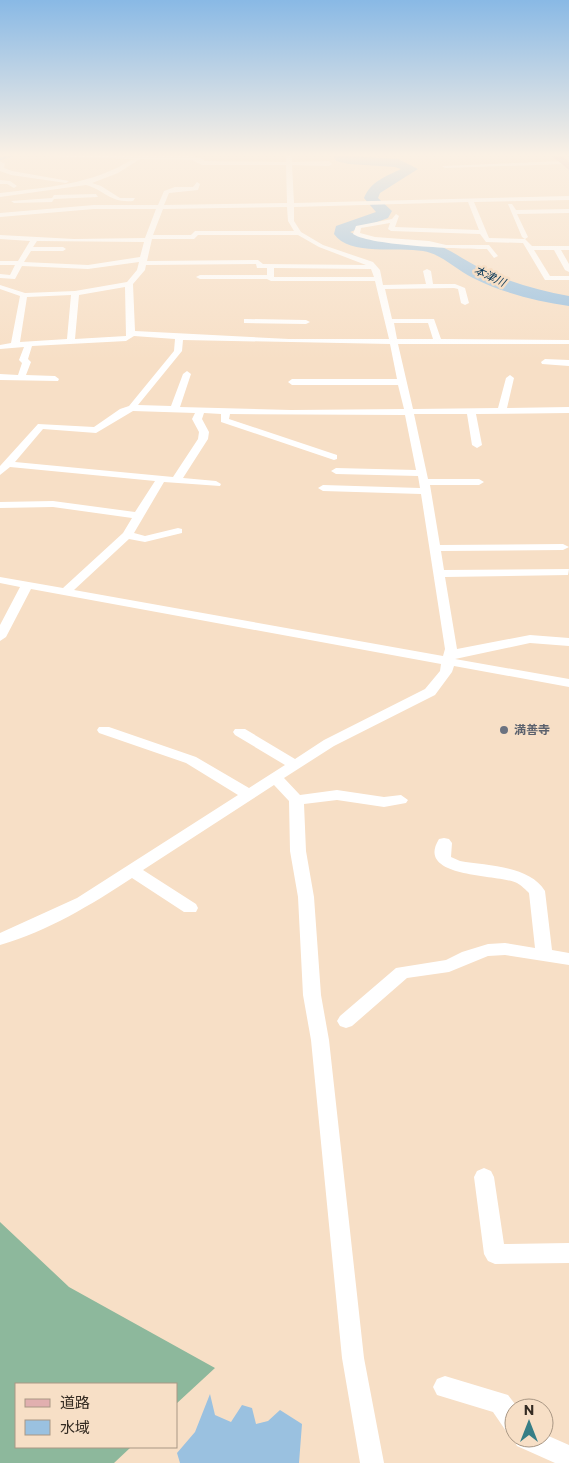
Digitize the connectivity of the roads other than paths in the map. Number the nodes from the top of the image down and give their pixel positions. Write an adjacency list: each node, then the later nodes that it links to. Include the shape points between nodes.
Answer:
1 (155, 223): 12 (street)
2 (292, 223): 8 (street)
3 (378, 223): 18 (street, via 358,227 356,234 446,247 489,247)
4 (394, 223): 7 (street, via 391,229)
5 (479, 223): 7 (street)
6 (519, 223): 10 (street)
7 (483, 232): 32 (street, via 486,240 525,241 548,278)
8 (299, 233): 12 (street, via 195,233 194,237); 25 (street, via 309,241)
9 (0, 237): 11 (street)
10 (525, 237)
11 (35, 238): 12 (street); 16 (street)
12 (149, 239): 20 (street)
13 (534, 248): 14 (street)
14 (556, 248): 15 (street); 19 (street)
15 (569, 248)
16 (28, 249): 17 (street); 22 (street)
17 (63, 249)
18 (494, 256)
19 (565, 257): 26 (street)
20 (142, 261): 23 (street, via 258,262 260,266); 24 (street, via 88,267); 34 (street, via 141,270)
21 (0, 263): 22 (street)
22 (23, 264): 24 (street); 29 (street, via 12,277)
23 (270, 266): 25 (street); 31 (street)
24 (46, 267): 28 (street)
25 (374, 267): 33 (street)
26 (568, 267)
27 (427, 271): 35 (street)
28 (40, 274)
29 (0, 276)
30 (200, 277): 31 (street)
31 (269, 277): 33 (street)
32 (569, 278)
33 (379, 283): 35 (street); 40 (street)
34 (129, 284): 37 (street); 43 (street)
35 (430, 286): 39 (street, via 461,288)
36 (0, 287): 38 (street)
37 (75, 293): 38 (street); 45 (street)
38 (24, 295): 50 (street)
39 (465, 303)
40 (389, 321): 46 (street, via 431,321); 49 (street)
41 (306, 322): 42 (street)
42 (243, 328): 44 (street); 49 (street)
43 (131, 333): 44 (street); 45 (street, via 126,339)
44 (179, 337): 62 (street, via 178,351)
45 (71, 342): 48 (street)
46 (438, 342): 47 (street); 49 (street)
47 (567, 342): 52 (street)
48 (29, 343): 50 (street); 57 (street)
49 (394, 343): 61 (street)
50 (15, 344): 51 (street)
51 (0, 347)
52 (569, 352)
53 (545, 362): 54 (street)
54 (569, 363)
55 (187, 374): 63 (street)
56 (0, 377): 57 (street)
57 (21, 378): 59 (street)
58 (510, 378): 64 (street)
59 (55, 379)
60 (292, 382): 61 (street)
61 (402, 382): 69 (street)
62 (132, 408): 63 (street); 72 (street, via 96,430 41,426)
63 (174, 410): 66 (street)
64 (502, 410): 65 (street); 67 (street)
65 (569, 410)
66 (200, 411): 68 (street); 76 (street, via 197,419 204,432 203,439)
67 (471, 411): 69 (street); 70 (street)
68 (226, 412): 69 (street); 71 (street, via 224,420)
69 (409, 412): 77 (street)
70 (477, 445)
71 (334, 457)
72 (8, 464): 74 (street); 75 (street)
73 (336, 470): 77 (street)
74 (0, 472)
75 (161, 479): 76 (street); 82 (street)
76 (176, 480): 79 (street)
77 (424, 482): 78 (street); 80 (street); 86 (street)
78 (479, 482)
79 (216, 484)
80 (323, 488)
81 (0, 505): 82 (street, via 53,504)
82 (139, 516): 84 (street)
83 (178, 530): 84 (street, via 145,540)
84 (127, 535): 92 (street)
85 (563, 547): 86 (street)
86 (436, 548): 88 (street)
87 (568, 572): 88 (street)
88 (440, 574): 95 (street)
89 (0, 580): 90 (street)
90 (21, 584): 91 (street); 92 (street); 93 (street)
91 (0, 588)
92 (65, 592): 95 (street)
93 (0, 637)
94 (569, 642): 95 (street, via 530,638)
95 (451, 657): 96 (street); 99 (street, via 446,672 430,692 329,742)
96 (569, 683)
97 (104, 730): 101 (street, via 191,760)
98 (240, 732): 99 (street)
99 (295, 766): 100 (street)
100 (276, 778): 101 (street); 102 (street)
101 (249, 795): 105 (street)
102 (296, 800): 103 (street, via 336,795 384,802); 117 (street, via 312,995 320,1040 353,1358)
103 (401, 800)
104 (444, 843): 108 (street, via 443,858 456,866 522,878 537,891)
105 (133, 871): 106 (street); 107 (street, via 83,902)
106 (190, 908)
107 (0, 939)
108 (544, 956): 109 (street); 110 (street, via 488,950 449,966 402,972)
109 (569, 959)
110 (346, 1021)
111 (484, 1178): 112 (street, via 495,1254)
112 (569, 1254)
113 (445, 1387): 114 (street, via 500,1403)
114 (504, 1409)
115 (548, 1448): 116 (street)
116 (569, 1457)
117 (372, 1463)

